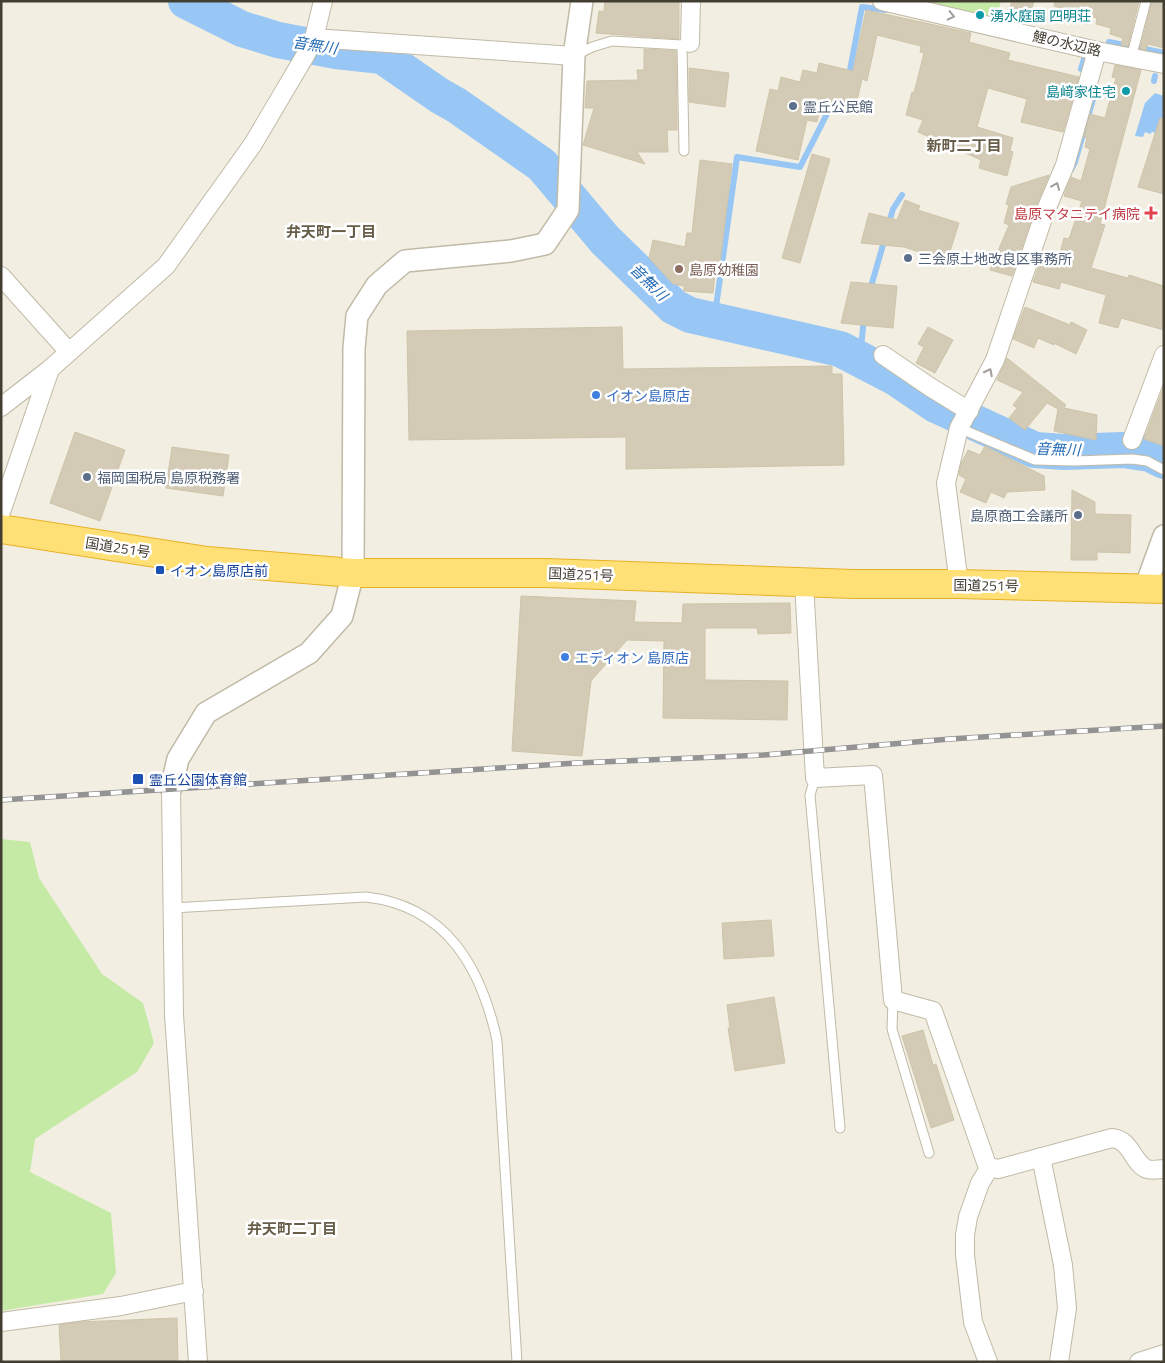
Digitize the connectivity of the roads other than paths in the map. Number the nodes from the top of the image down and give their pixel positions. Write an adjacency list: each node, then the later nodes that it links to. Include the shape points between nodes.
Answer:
1 (323, 1): 7 (street)
2 (582, 1): 9 (street)
3 (690, 1): 6 (street)
4 (882, 1): 8 (street, 鯉の水辺路, one-way to 8)
5 (1146, 1): 10 (lane)
6 (686, 44): 9 (lane, via 612,41); 12 (lane)
7 (311, 46): 9 (street); 14 (street, via 253,144 166,266)
8 (1097, 51): 10 (street, 鯉の水辺路); 20 (street, one-way to 8, via 995,360 1045,212 1065,165)
9 (574, 56): 28 (street, via 568,210 545,244 511,252 405,261 376,285 357,316 354,348)
10 (1131, 58): 11 (street, 鯉の水辺路)
11 (1164, 64)
12 (684, 151)
13 (1, 276): 14 (street)
14 (69, 352): 17 (street)
15 (1164, 354): 18 (street)
16 (883, 355): 20 (street, via 930,387)
17 (50, 369): 19 (street); 24 (street)
18 (1158, 386): 21 (street)
19 (1, 407)
20 (964, 420): 22 (lane, via 1035,460); 30 (street, via 946,483)
21 (1132, 440): 22 (lane)
22 (1132, 459): 23 (lane, via 1147,461)
23 (1164, 470)
24 (5, 491): 25 (street)
25 (1, 512)
26 (1, 529): 28 (highway, 国道251号, via 207,561)
27 (1164, 536): 31 (street)
28 (353, 573): 29 (highway, 国道251号, via 546,573); 33 (street, via 342,616 309,653 206,713 178,759)
29 (804, 583): 30 (highway, 国道251号); 32 (street)
30 (959, 584): 31 (highway, 国道251号)
31 (1154, 589)
32 (815, 778): 35 (street, via 873,775); 36 (lane, via 810,795)
33 (170, 788): 34 (street)
34 (172, 908): 41 (street, via 174,1015); 45 (lane, via 366,897 386,899 416,910 431,920 459,950 482,990 497,1040)
35 (893, 1000): 37 (lane, via 892,1029); 39 (street, via 933,1011)
36 (840, 1128)
37 (930, 1153)
38 (1041, 1157): 39 (street, via 998,1169); 40 (street, via 1112,1138 1123,1141 1144,1167); 47 (street, via 1063,1265 1066,1299)
39 (990, 1167): 46 (street, via 980,1183 965,1235 973,1322)
40 (1164, 1169)
41 (194, 1291): 42 (street, via 121,1306); 44 (street)
42 (1, 1322)
43 (1164, 1354): 48 (street)
44 (198, 1362)
45 (517, 1362)
46 (988, 1362)
47 (1059, 1362)
48 (1140, 1362)

